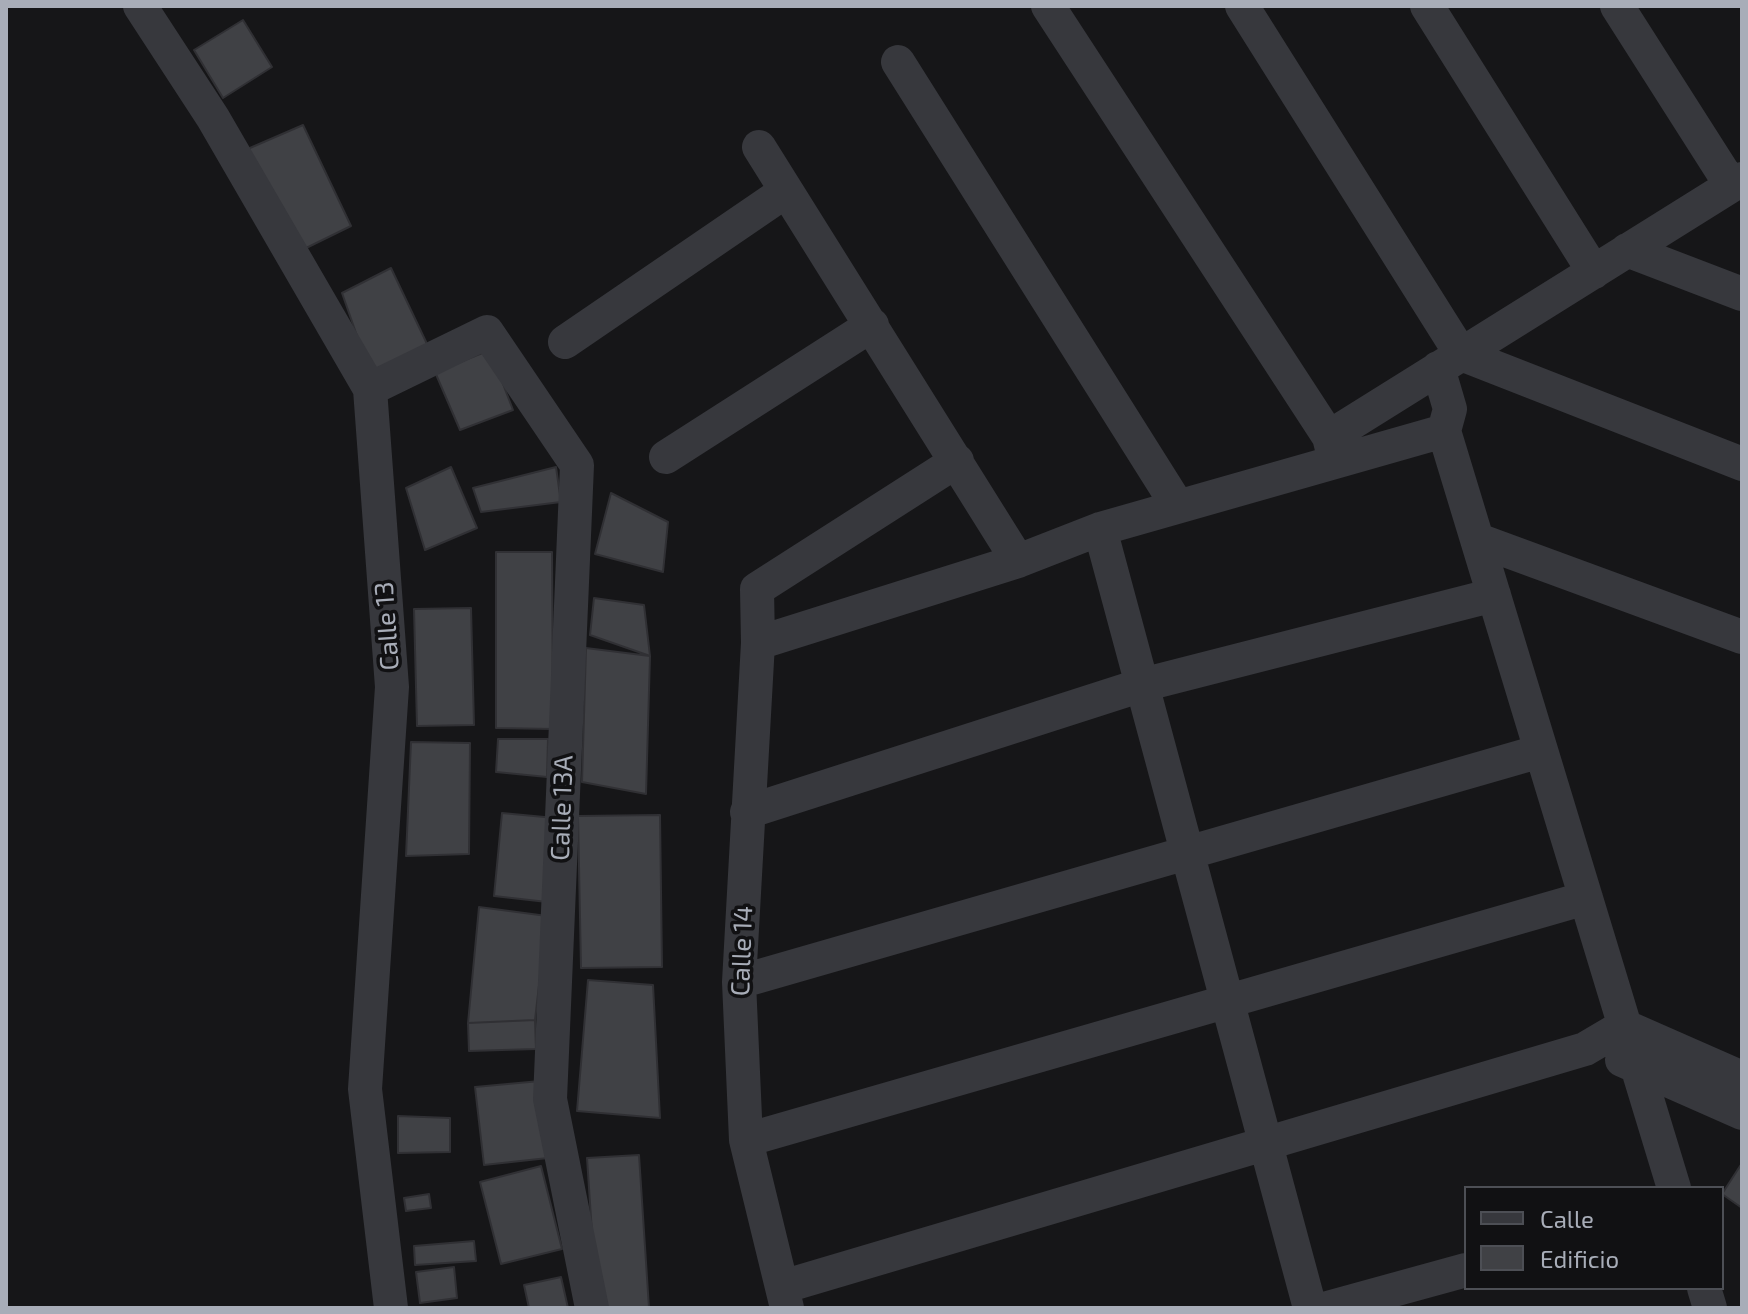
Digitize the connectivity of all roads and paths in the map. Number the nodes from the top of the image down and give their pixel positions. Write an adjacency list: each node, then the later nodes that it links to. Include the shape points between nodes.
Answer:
1 (140, 6): 16 (street, Calle 13, via 213,118)
2 (1048, 6): 18 (street)
3 (1242, 6): 15 (street)
4 (1427, 6): 11 (street)
5 (1617, 6): 8 (street)
6 (898, 62): 22 (street)
7 (759, 147): 9 (street)
8 (1736, 182): 10 (street)
9 (786, 191): 13 (street); 14 (street)
10 (1627, 250): 11 (street); 12 (street)
11 (1594, 272): 15 (street)
12 (1742, 294)
13 (872, 325): 19 (street); 20 (street)
14 (565, 342)
15 (1450, 361): 17 (street, via 1450,409); 18 (street); 21 (street)
16 (370, 389): 46 (street, Calle 13, via 392,687 365,1089); 47 (street, Calle 13A, via 487,332 577,465 550,1099)
17 (1444, 431): 18 (street); 24 (street)
18 (1332, 449): 22 (street)
19 (666, 457)
20 (957, 461): 25 (street); 28 (street, Calle 14, via 757,589)
21 (1742, 464)
22 (1177, 505): 23 (street)
23 (1100, 529): 25 (street); 29 (street)
24 (1478, 540): 26 (street); 27 (street)
25 (1018, 561): 28 (street)
26 (1494, 595): 29 (street); 30 (street)
27 (1742, 637)
28 (758, 643): 31 (street, Calle 14)
29 (1142, 685): 31 (street); 32 (street)
30 (1541, 751): 32 (street); 33 (street)
31 (747, 812): 34 (street, Calle 14)
32 (1188, 855): 34 (street); 35 (street)
33 (1586, 898): 35 (street); 36 (street)
34 (739, 982): 41 (street, Calle 14)
35 (1227, 1002): 41 (street); 42 (street)
36 (1624, 1026): 37 (street); 38 (street); 39 (street)
37 (1585, 1049): 38 (street); 42 (street)
38 (1636, 1064): 40 (street); 43 (street)
39 (1742, 1078)
40 (1742, 1113)
41 (746, 1140): 45 (street, Calle 14)
42 (1265, 1143): 45 (street); 48 (street)
43 (1673, 1186)
44 (1464, 1271): 49 (street)
45 (785, 1298)
46 (391, 1308)
47 (592, 1308)
48 (1310, 1308)
49 (1328, 1308)

